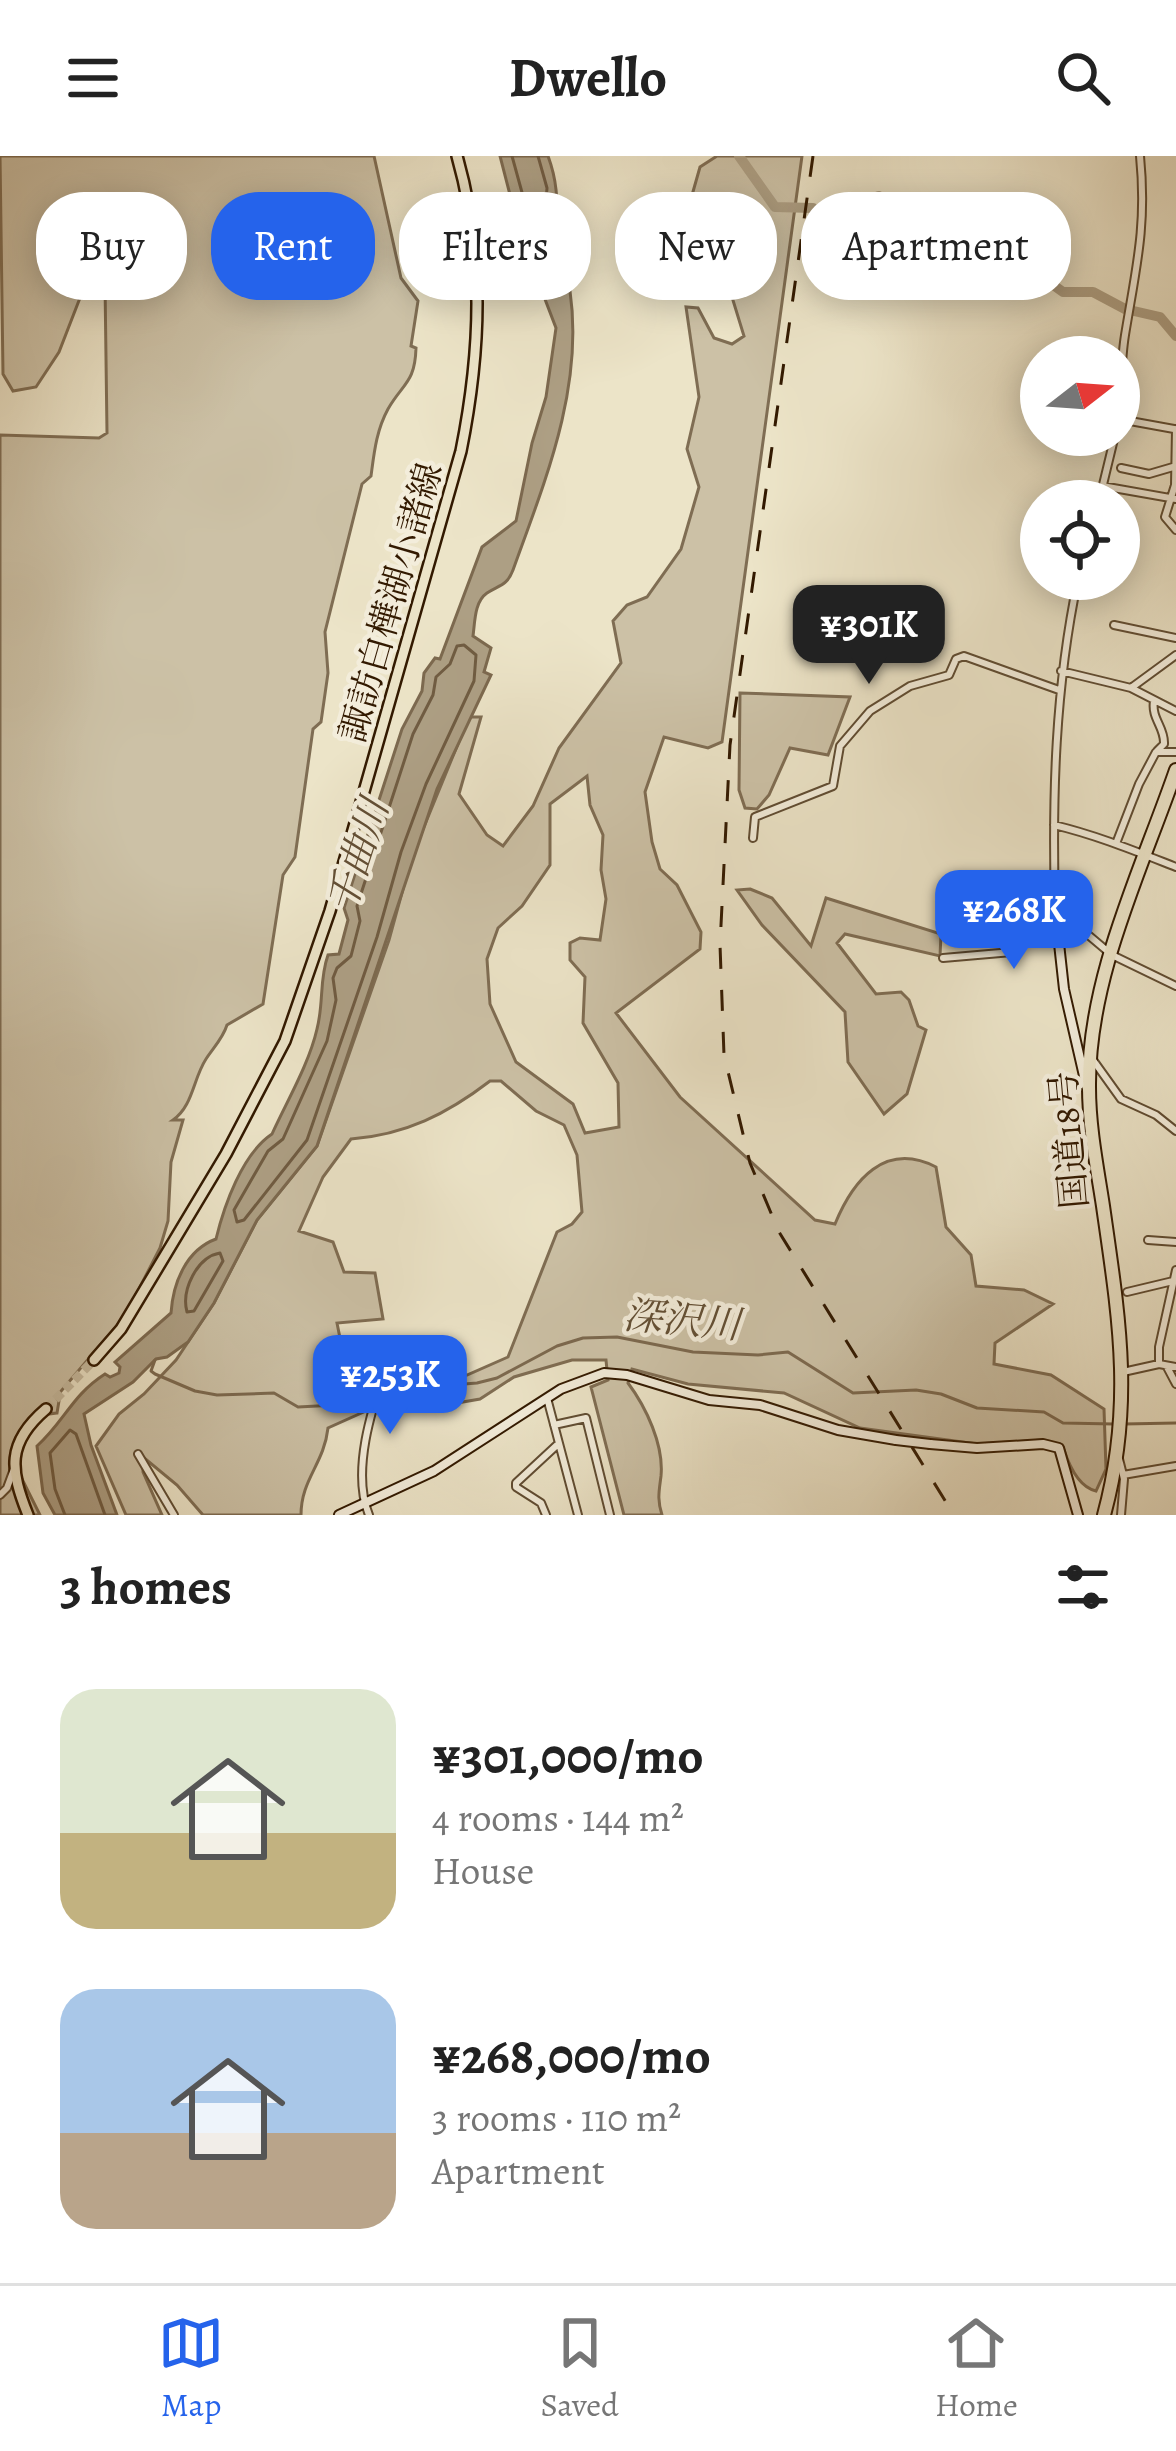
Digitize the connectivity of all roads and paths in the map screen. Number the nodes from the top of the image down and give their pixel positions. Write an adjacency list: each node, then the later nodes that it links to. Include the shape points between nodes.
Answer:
1 (457, 156): 40 (main road, 諏訪白樺湖小諸線, via 476,242 472,399 330,910 260,1090 128,1318)
2 (1140, 156): 3 (street, via 1140,264)
3 (1125, 336)
4 (1140, 420): 5 (street)
5 (1176, 429): 7 (street)
6 (1121, 467): 7 (street, via 1149,474)
7 (1173, 467): 9 (street)
8 (1140, 493): 9 (street)
9 (1173, 499): 10 (street, via 1165,517)
10 (1176, 530)
11 (1074, 600): 15 (street)
12 (1114, 625): 13 (street)
13 (1176, 638)
14 (1176, 656): 16 (street)
15 (1061, 671): 16 (street); 17 (street)
16 (1131, 688): 18 (street)
17 (1059, 689): 23 (street); 24 (street, via 956,659 949,675 910,686 870,711 840,746 833,786 755,817)
18 (1154, 701): 19 (street); 20 (street, via 1165,736)
19 (1176, 711)
20 (1156, 752): 21 (street); 25 (street)
21 (1176, 752)
22 (1176, 772): 26 (highway, 国道18号)
23 (1054, 825): 25 (street); 28 (street)
24 (753, 838)
25 (1117, 842): 26 (street)
26 (1146, 856): 27 (street); 29 (highway, 国道18号)
27 (1176, 867)
28 (1055, 908): 29 (street); 30 (street, via 1022,916 1012,952); 32 (street)
29 (1112, 955): 31 (street); 32 (highway, 国道18号)
30 (943, 958)
31 (1176, 986)
32 (1084, 1055): 33 (street, via 1121,1100); 43 (highway, 国道18号)
33 (1176, 1131)
34 (1148, 1240): 35 (street)
35 (1176, 1242)
36 (1176, 1270): 37 (street)
37 (1173, 1281): 38 (street); 39 (street)
38 (1127, 1292)
39 (1172, 1312): 42 (street, via 1159,1347)
40 (94, 1360)
41 (386, 1366): 55 (street, via 362,1477)
42 (1167, 1366): 43 (street); 44 (street)
43 (1123, 1373): 49 (highway, 国道18号)
44 (1176, 1384)
45 (547, 1398): 47 (street); 55 (street, via 434,1471); 63 (street, bridge, via 580,1379 615,1373 896,1440 1043,1444 1059,1448)
46 (46, 1409): 52 (main road, via 21,1436)
47 (554, 1424): 48 (street); 62 (street, via 586,1418)
48 (557, 1445): 60 (street, via 516,1483); 61 (street)
49 (1119, 1450): 53 (street); 64 (highway, 国道18号)
50 (138, 1454): 57 (street)
51 (1176, 1466): 53 (street)
52 (14, 1468): 54 (street); 56 (main road)
53 (1123, 1475): 65 (street)
54 (0, 1495)
55 (364, 1504): 58 (street); 59 (street)
56 (28, 1515)
57 (174, 1515)
58 (339, 1515)
59 (369, 1515)
60 (546, 1515)
61 (578, 1515)
62 (610, 1515)
63 (1078, 1515)
64 (1104, 1515)
65 (1121, 1515)

